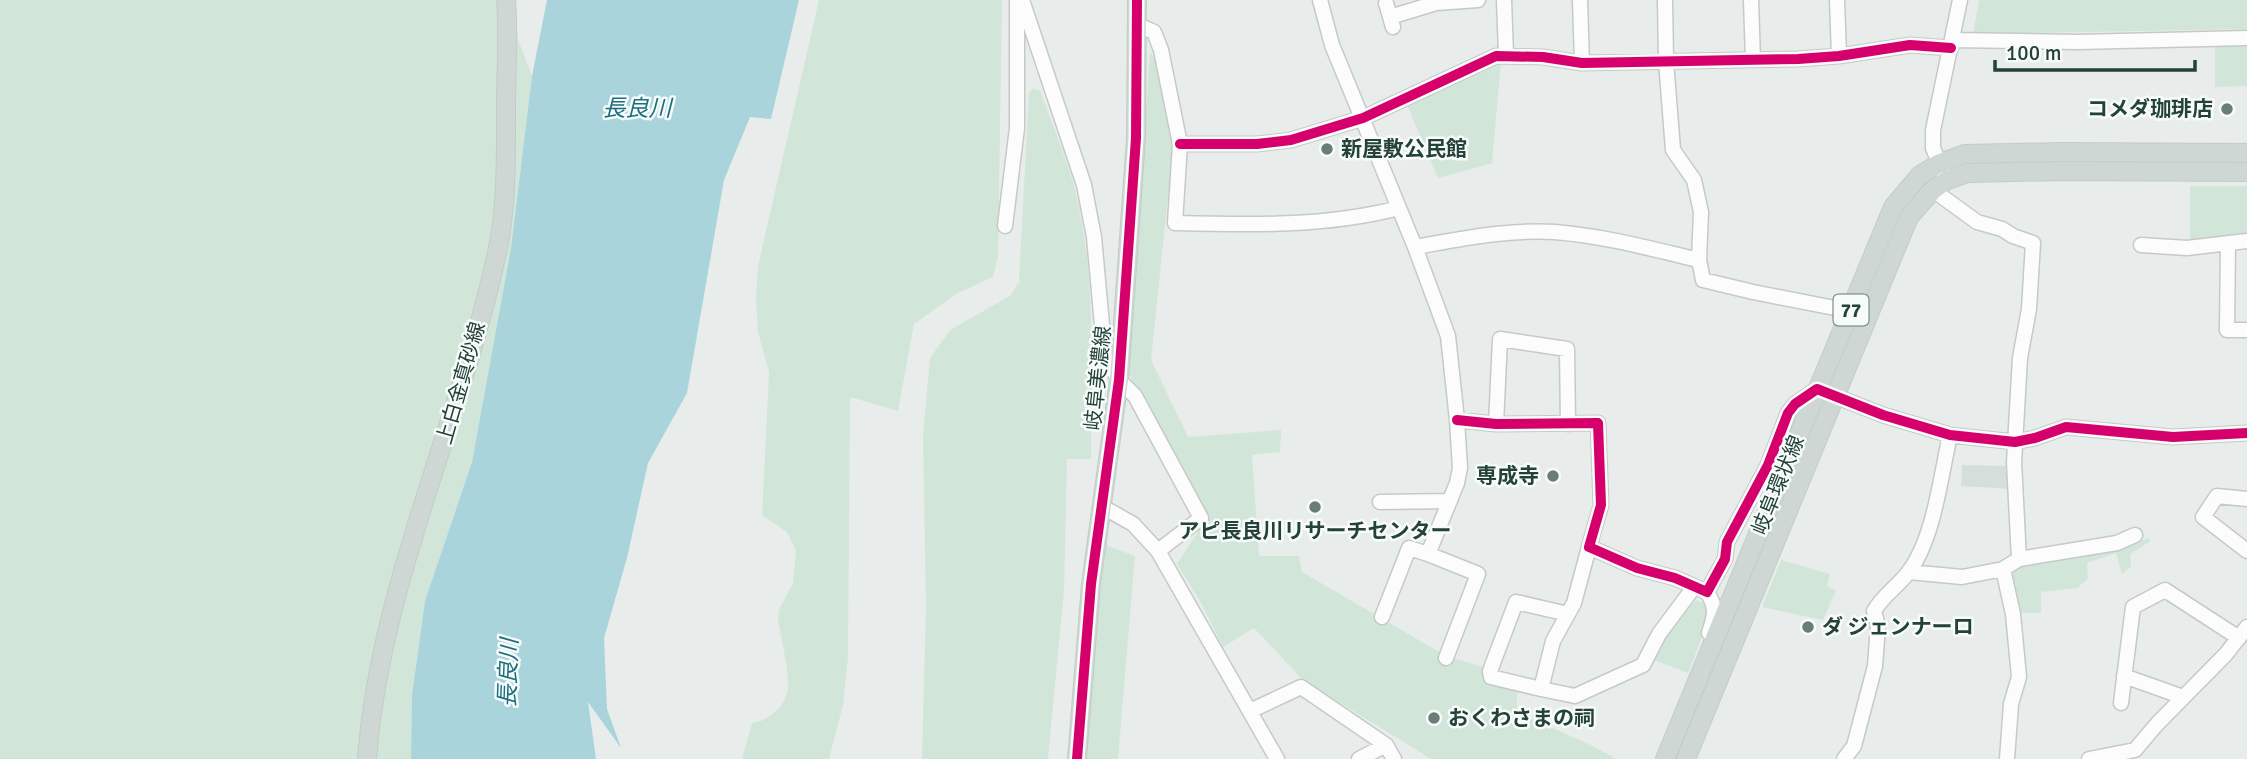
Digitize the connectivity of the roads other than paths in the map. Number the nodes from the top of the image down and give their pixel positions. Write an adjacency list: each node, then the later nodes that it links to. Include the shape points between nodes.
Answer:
1 (506, 0): 71 (main road, 上白金真砂線, via 505,167 499,246 384,646 370,709)
2 (1019, 0): 28 (street, via 1017,128); 36 (street, via 1084,185 1094,237 1105,358)
3 (1137, 0): 13 (main road, 岐阜美濃線)
4 (1320, 0): 21 (street, via 1332,45)
5 (1478, 0): 12 (street, via 1436,3)
6 (1504, 0): 16 (street)
7 (1580, 0): 20 (street)
8 (1665, 0): 19 (street)
9 (1751, 0): 18 (street)
10 (1837, 0): 17 (street)
11 (1960, 0): 15 (street)
12 (1390, 15)
13 (1138, 25): 22 (street, via 1154,32 1161,50); 36 (main road, 岐阜美濃線, via 1136,138)
14 (2247, 38): 15 (street)
15 (1952, 44): 17 (street); 24 (street, via 1933,130)
16 (1506, 55): 20 (street); 21 (street)
17 (1839, 56): 18 (street)
18 (1753, 60): 19 (street)
19 (1666, 61): 20 (street); 33 (street, via 1673,150 1694,180 1701,212)
20 (1582, 64)
21 (1363, 118): 22 (street, via 1291,140); 27 (street)
22 (1180, 144): 27 (street, via 1175,223 1312,224 1364,218)
23 (2247, 153): 24 (main road, 岐阜環状線 / 77, via 1965,154)
24 (1938, 164): 26 (street); 34 (main road, 岐阜環状線 / 77, via 1920,175 1893,208)
25 (2247, 172): 26 (main road, via 1968,173)
26 (1940, 185): 38 (main road, 岐阜環状線 / 77, via 1909,217); 44 (street, via 1977,222 2034,243)
27 (1399, 208): 32 (street)
28 (1005, 226)
29 (2247, 241): 30 (street)
30 (2228, 243): 31 (street, via 2187,248); 35 (street, via 2227,330)
31 (2141, 245)
32 (1415, 247): 33 (street, via 1489,234 1554,232); 39 (street, via 1448,336)
33 (1699, 260): 34 (street, via 1703,280)
34 (1850, 311): 37 (main road, 岐阜環状線 / 77)
35 (2247, 330)
36 (1119, 380): 48 (main road, 岐阜美濃線); 51 (street, via 1135,396 1201,518)
37 (1817, 389): 38 (street); 57 (main road, 岐阜環状線 / 77); 58 (street, via 1788,413 1768,466 1727,542 1725,559)
38 (1835, 396): 43 (street); 77 (main road, 岐阜環状線 / 77)
39 (1457, 420): 40 (street); 46 (street, via 1460,467)
40 (1496, 424): 41 (street); 41 (street, via 1500,339 1567,349)
41 (1568, 424): 50 (street, via 1598,423 1601,505)
42 (2247, 433): 44 (street, via 2173,437 2066,427)
43 (1950, 435): 44 (street); 56 (street, via 1924,547)
44 (2015, 442): 54 (street)
45 (2247, 499): 52 (street, via 2217,496 2203,517)
46 (1450, 501): 47 (street); 53 (street)
47 (1380, 502)
48 (1101, 506): 51 (street, via 1133,524); 72 (main road, 岐阜美濃線)
49 (2135, 536): 54 (street, via 2118,543)
50 (1588, 547): 58 (street); 59 (street)
51 (1158, 551): 68 (street)
52 (2247, 551)
53 (1429, 554): 60 (street, via 1409,548); 62 (street, via 1478,573)
54 (2019, 559): 55 (street)
55 (2003, 569): 56 (street, via 1962,577); 79 (street, via 2019,677 2011,704)
56 (1909, 572): 78 (street, via 1874,611 1878,626 1875,666 1854,746)
57 (1740, 577): 58 (street, via 1723,596); 63 (main road, 岐阜環状線 / 77)
58 (1700, 590): 63 (street, via 1716,612 1703,650); 65 (street, via 1659,634 1643,665 1575,696)
59 (1568, 614): 65 (street, via 1553,641); 65 (street, via 1516,602 1490,671 1491,677)
60 (1382, 617)
61 (2243, 633): 64 (street, via 2165,590 2133,607); 66 (street)
62 (1446, 658)
63 (1704, 664): 76 (main road, 岐阜環状線 / 77)
64 (2124, 676): 66 (street); 67 (street)
65 (1541, 689)
66 (2183, 697): 70 (street)
67 (2121, 703)
68 (1250, 711): 69 (street, via 1301,687); 73 (street)
69 (1386, 745): 74 (street); 75 (street)
70 (2136, 755): 80 (street)
71 (367, 759)
72 (1077, 759)
73 (1278, 759)
74 (1359, 759)
75 (1394, 759)
76 (1665, 759)
77 (1686, 759)
78 (1844, 759)
79 (2007, 759)
80 (2089, 759)

